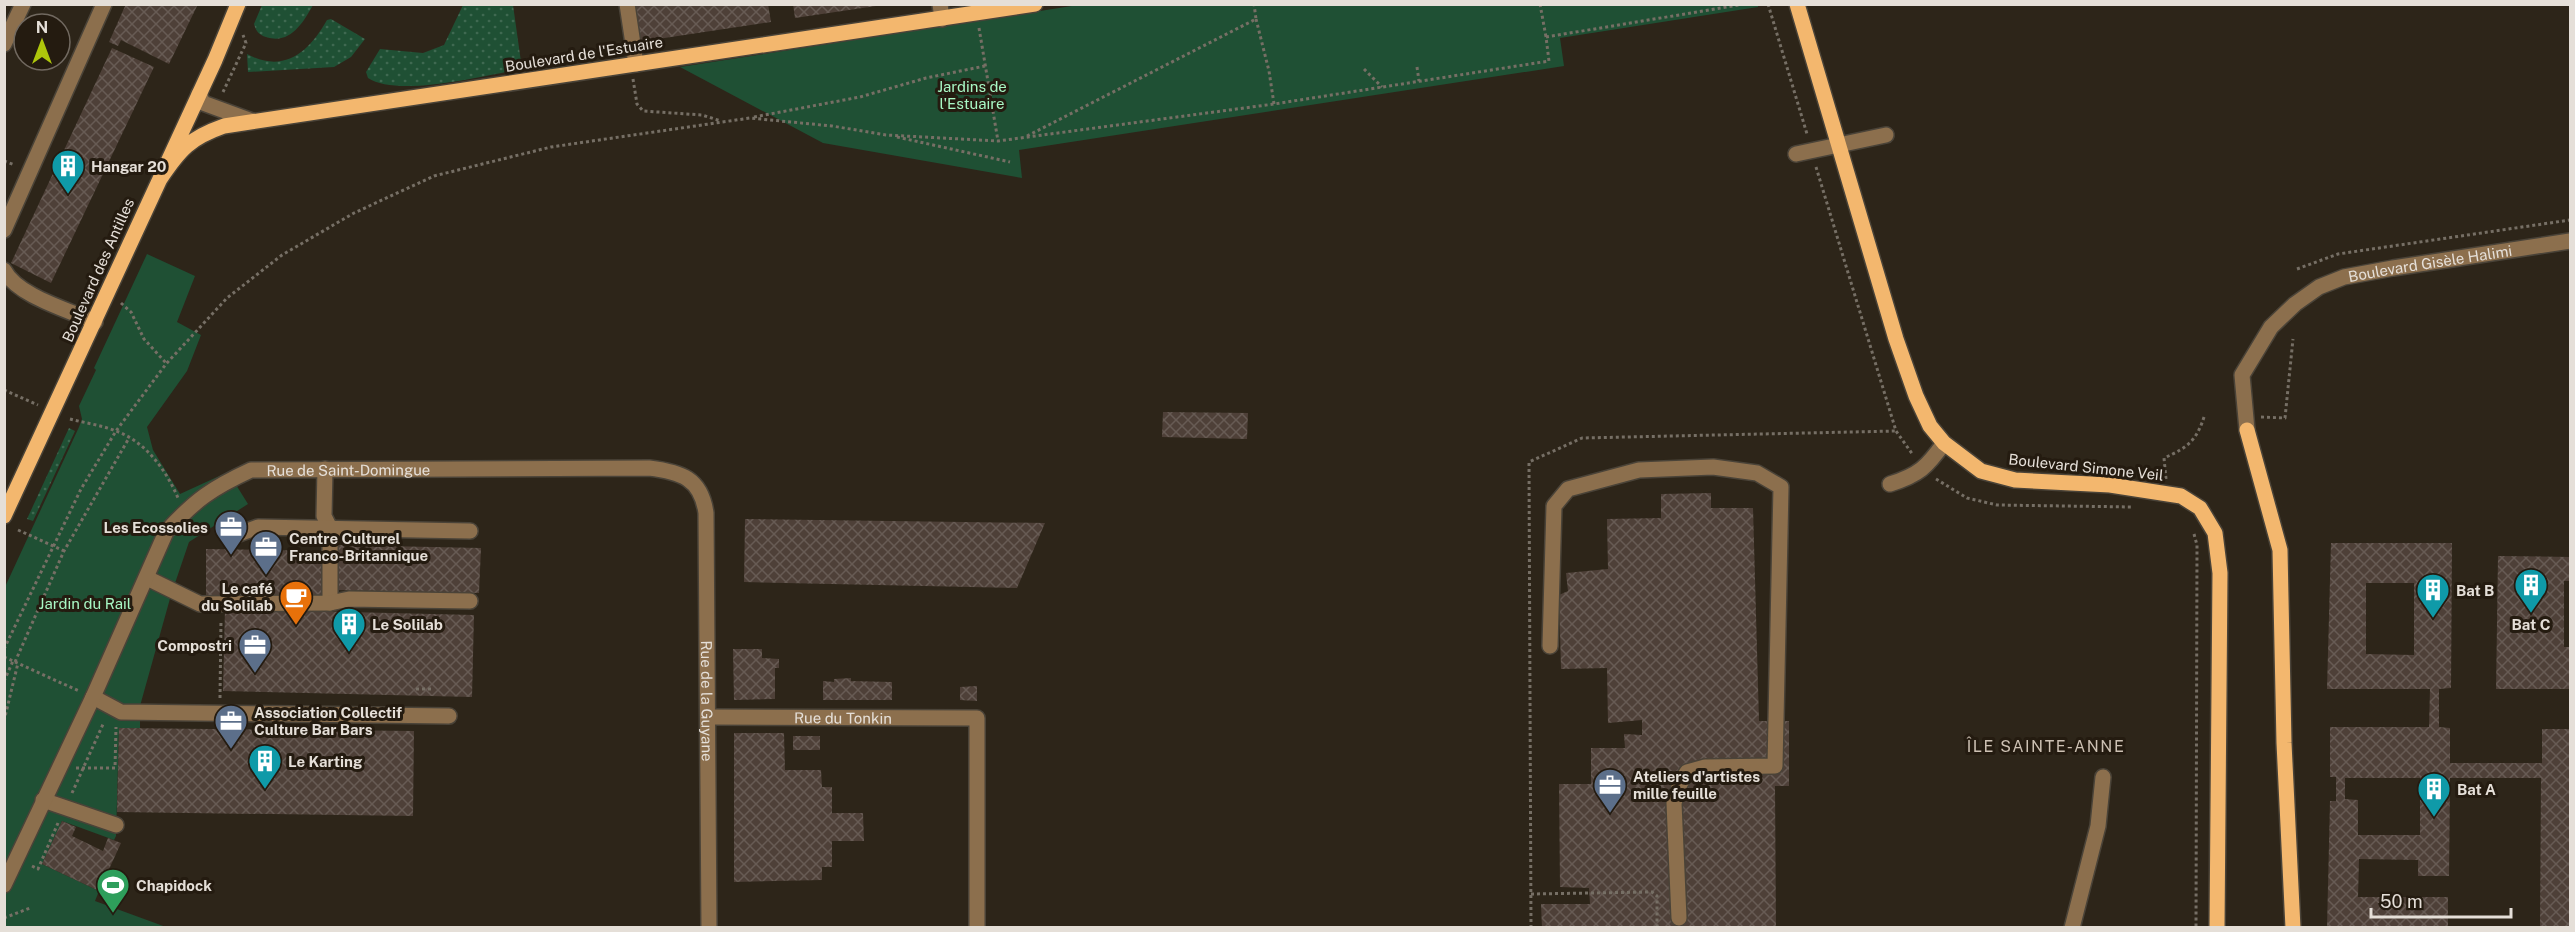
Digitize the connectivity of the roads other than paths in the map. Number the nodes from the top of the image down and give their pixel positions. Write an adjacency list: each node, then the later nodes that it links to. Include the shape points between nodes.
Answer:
1 (23, 4): 8 (street)
2 (104, 4): 16 (street)
3 (238, 4): 10 (main road, Boulevard des Antilles)
4 (627, 4): 9 (street)
5 (1035, 4): 7 (main road, Boulevard de l'Estuaire)
6 (1797, 4): 13 (main road, Boulevard Simone Veil)
7 (941, 12): 9 (main road, Boulevard de l'Estuaire)
8 (4, 44)
9 (636, 64): 11 (main road, Boulevard de l'Estuaire)
10 (199, 94): 11 (street, via 203,103); 15 (main road, Boulevard des Antilles)
11 (252, 121): 15 (main road, Boulevard de l'Estuaire, via 202,134 179,151)
12 (1886, 135): 13 (street)
13 (1838, 144): 14 (street); 21 (main road, Boulevard Simone Veil, via 1916,396 1930,426)
14 (1796, 154)
15 (160, 178): 19 (main road, Boulevard des Antilles)
16 (4, 230)
17 (2571, 242): 20 (street, Boulevard Gisèle Halimi, via 2344,277 2319,287 2271,327 2242,375)
18 (4, 270): 19 (street, via 19,289)
19 (95, 322): 25 (main road, Boulevard des Antilles)
20 (2246, 424): 45 (main road, via 2280,550)
21 (1944, 443): 24 (street, via 1924,469); 44 (main road, Boulevard Simone Veil, via 1981,471 2015,480 2110,485 2181,496 2200,508 2215,533 2220,573)
22 (324, 469): 23 (street, Rue de Saint-Domingue, via 649,468 671,471); 26 (street, via 324,516); 29 (street, Rue de Saint-Domingue, via 251,470 214,487 166,532)
23 (688, 479): 35 (street, Rue de la Guyane, via 704,497 706,513)
24 (1890, 484)
25 (4, 516)
26 (330, 528): 27 (street); 28 (street, via 258,527); 31 (street)
27 (470, 531)
28 (236, 535)
29 (147, 578): 31 (street, via 200,604); 33 (street, Rue de Saint-Domingue)
30 (470, 601): 31 (street, via 349,599)
31 (330, 603)
32 (1550, 646): 40 (street, via 1554,506 1568,489 1639,470 1713,467 1757,473 1780,487 1775,766 1705,767 1687,772 1674,803)
33 (93, 697): 34 (street, via 121,712); 37 (street, Rue de Saint-Domingue)
34 (449, 716)
35 (708, 717): 41 (street, Rue de la Guyane); 42 (street, Rue du Tonkin, via 977,718)
36 (2103, 777): 43 (street, via 2098,826)
37 (43, 800): 38 (street); 39 (street, Rue de Saint-Domingue)
38 (116, 825)
39 (4, 885)
40 (1679, 918)
41 (709, 927)
42 (977, 927)
43 (2072, 927)
44 (2217, 927)
45 (2293, 927)

